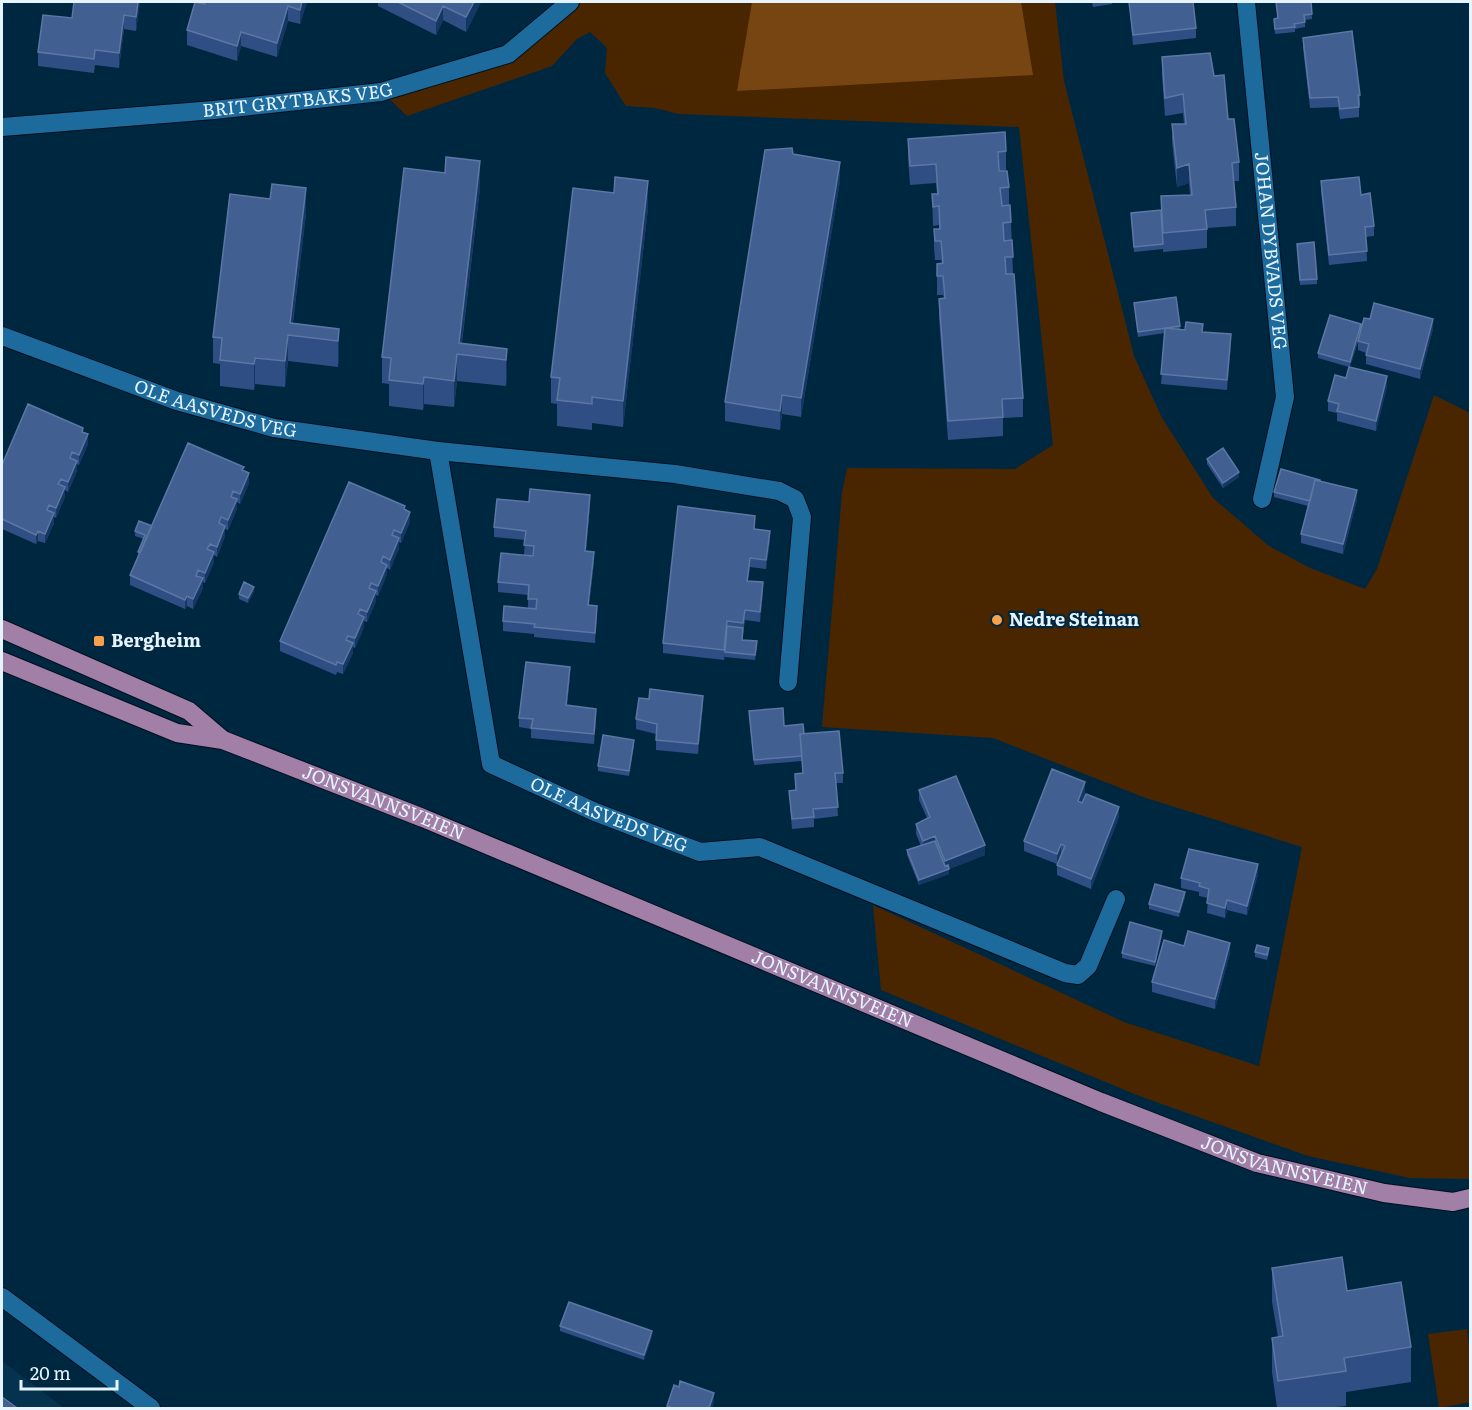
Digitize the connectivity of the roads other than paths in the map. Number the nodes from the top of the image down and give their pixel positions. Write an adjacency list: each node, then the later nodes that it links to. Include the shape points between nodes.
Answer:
1 (570, 2): 3 (street, BRIT GRYTBAKS VEG, via 508,54 381,92)
2 (1246, 2): 6 (street, JOHAN DYBVADS VEG, via 1285,397)
3 (2, 127)
4 (2, 336): 5 (street, OLE AASVEDS VEG, via 231,418 274,428)
5 (438, 451): 9 (street, OLE AASVEDS VEG, via 675,474 779,491 795,499 802,517); 11 (street, OLE AASVEDS VEG, via 491,764 596,812 700,852 760,847 1065,973 1078,975 1088,966)
6 (1262, 499)
7 (2, 628): 10 (main road, JONSVANNSVEIEN, via 189,711)
8 (2, 661): 10 (main road, JONSVANNSVEIEN, via 177,733)
9 (788, 682)
10 (223, 740): 12 (main road, JONSVANNSVEIEN, via 434,822 1210,1145 1257,1162 1384,1193)
11 (1116, 899)
12 (1462, 1200): 13 (main road, JONSVANNSVEIEN)
13 (1470, 1212)
14 (2, 1297): 15 (street)
15 (151, 1408)

